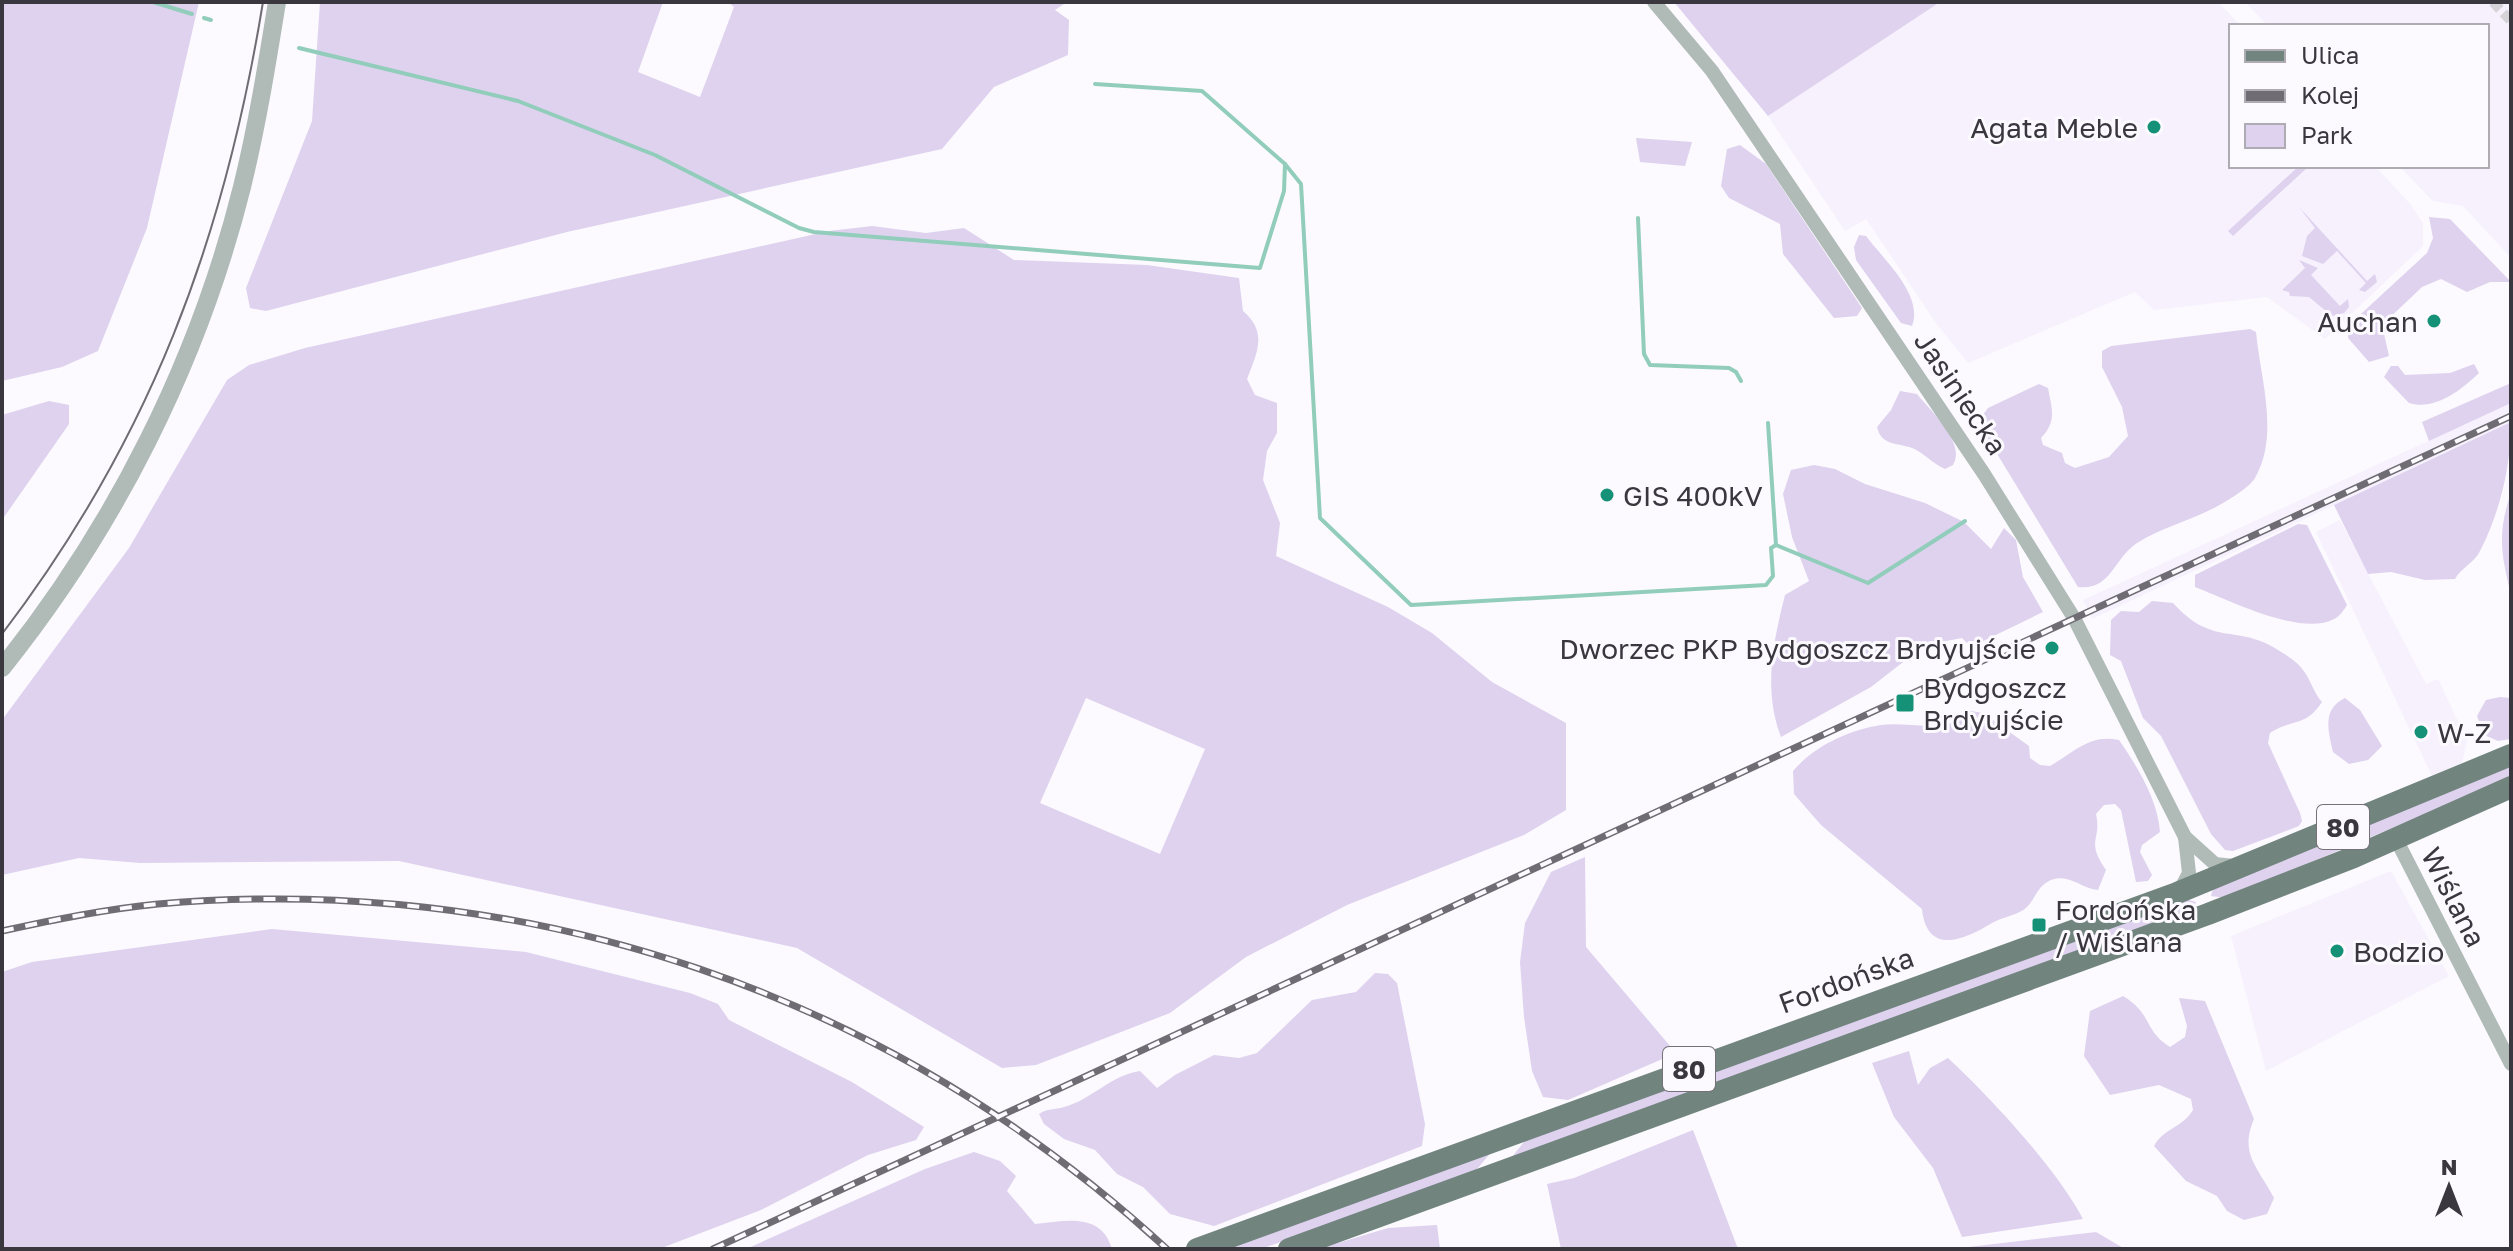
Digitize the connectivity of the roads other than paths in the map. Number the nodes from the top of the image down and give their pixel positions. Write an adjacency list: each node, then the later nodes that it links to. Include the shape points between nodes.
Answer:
1 (277, 2): 3 (street, via 242,189 192,342 118,497)
2 (1654, 2): 6 (street, Jasiniecka, via 1712,71 1984,474 2069,609)
3 (2, 668)
4 (2511, 755): 8 (main road, Fordońska / 80)
5 (2511, 787): 7 (main road, 80)
6 (2185, 837): 8 (street, Jasiniecka, via 2215,864); 9 (street, Jasiniecka, via 2189,873)
7 (2396, 839): 10 (street, Wiślana); 12 (main road, 80, via 2194,920)
8 (2259, 861): 9 (main road, Fordońska / 80)
9 (2177, 893): 11 (main road, Fordońska / 80)
10 (2511, 1064)
11 (1200, 1248)
12 (1289, 1249)

